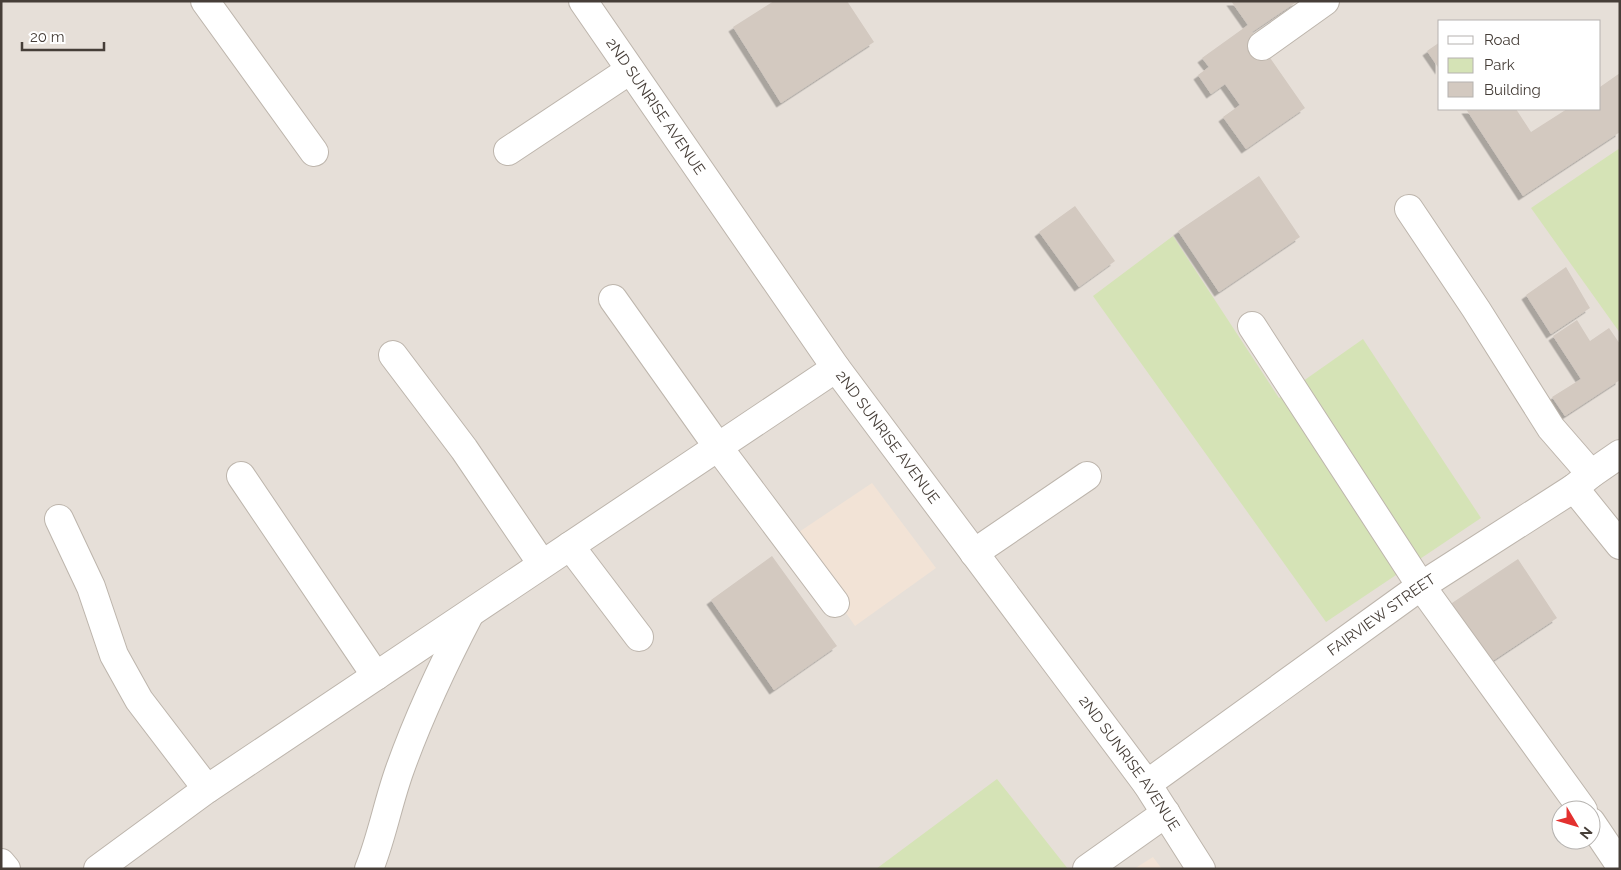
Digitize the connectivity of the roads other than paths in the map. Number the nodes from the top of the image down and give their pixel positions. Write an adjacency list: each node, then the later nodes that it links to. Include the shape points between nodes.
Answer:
1 (205, 1): 7 (street)
2 (583, 1): 5 (street, 2ND SUNRISE AVENUE)
3 (1324, 1): 4 (street)
4 (1262, 46)
5 (630, 70): 6 (street); 12 (street, 2ND SUNRISE AVENUE)
6 (508, 151)
7 (314, 152)
8 (1409, 209): 17 (street, via 1476,309)
9 (613, 299): 13 (street)
10 (1252, 326): 23 (street)
11 (393, 355): 22 (street, via 464,449)
12 (836, 368): 13 (street); 21 (street, 2ND SUNRISE AVENUE)
13 (718, 447): 20 (street); 24 (street)
14 (1620, 454): 17 (street, FAIRVIEW STREET)
15 (241, 476): 27 (street)
16 (1087, 476): 21 (street)
17 (1582, 481): 19 (street); 23 (street, FAIRVIEW STREET)
18 (59, 519): 29 (street, via 91,587 114,656 139,700)
19 (1620, 545)
20 (570, 546): 22 (street); 26 (street)
21 (974, 552): 28 (street, 2ND SUNRISE AVENUE)
22 (542, 564): 25 (street)
23 (1421, 586): 28 (street, FAIRVIEW STREET); 30 (street)
24 (835, 603)
25 (469, 613): 27 (street); 37 (street, via 440,670 399,770)
26 (639, 637)
27 (376, 676): 29 (street)
28 (1147, 784): 31 (street, 2ND SUNRISE AVENUE)
29 (207, 789): 36 (street)
30 (1576, 800)
31 (1166, 813): 38 (street); 39 (street, 2ND SUNRISE AVENUE)
32 (1601, 837): 34 (street)
33 (1, 863): 35 (street)
34 (1620, 865)
35 (6, 869)
36 (98, 869)
37 (369, 869)
38 (1087, 869)
39 (1201, 869)

